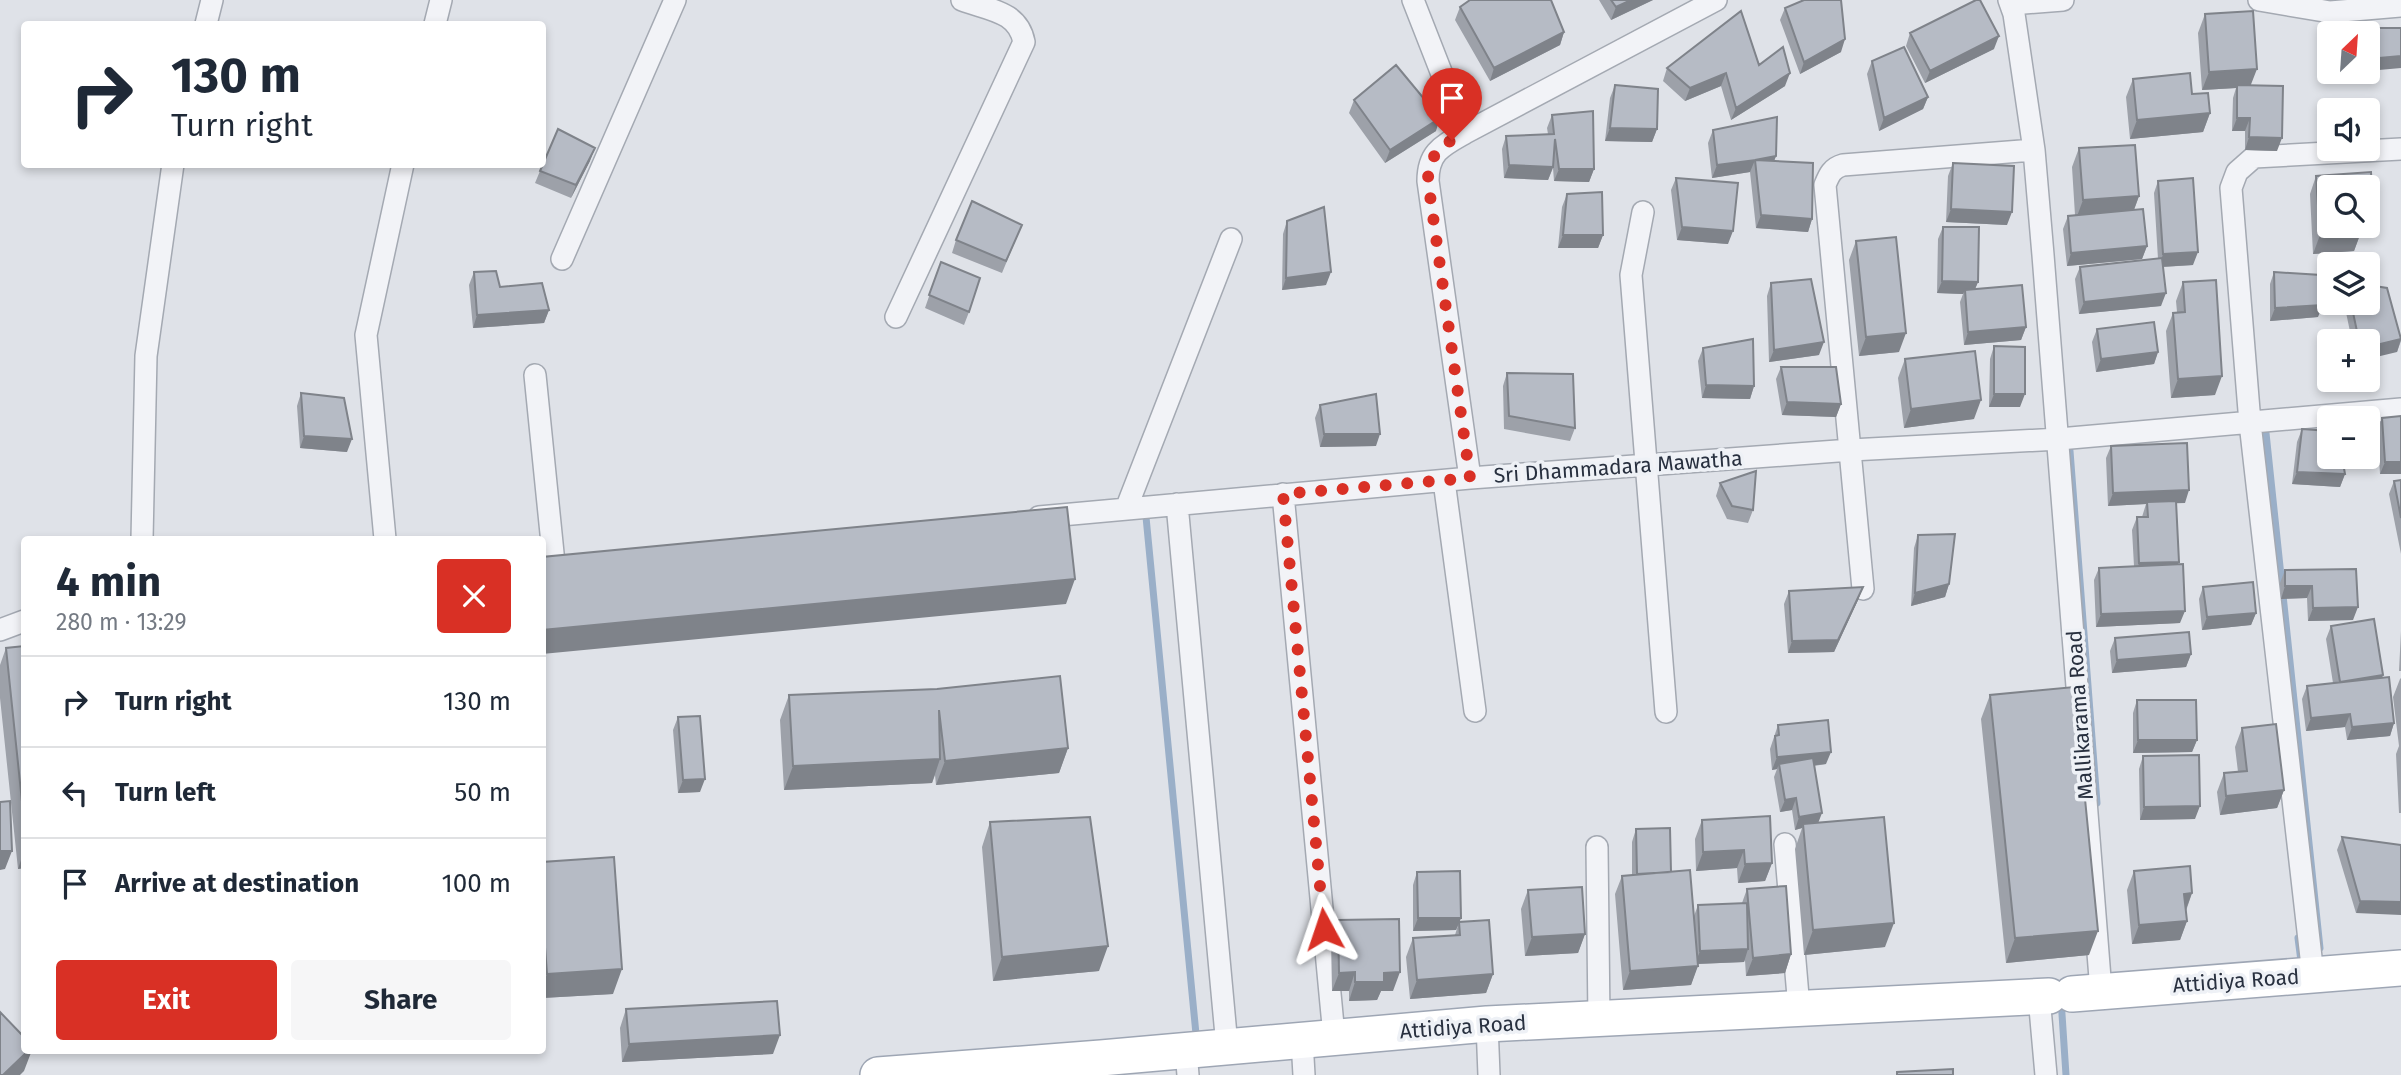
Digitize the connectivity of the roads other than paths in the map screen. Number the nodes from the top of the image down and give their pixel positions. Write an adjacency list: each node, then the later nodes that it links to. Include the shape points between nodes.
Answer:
1 (212, 0): 11 (street)
2 (441, 0): 12 (street)
3 (675, 0): 20 (street)
4 (962, 0): 21 (street, via 1014,19 1024,42)
5 (1413, 0): 13 (street)
6 (1716, 0): 13 (street)
7 (2063, 0): 9 (street)
8 (2259, 0): 10 (street, via 2330,12)
9 (2010, 2): 15 (street, Mallikarama Road)
10 (2401, 6)
11 (207, 21)
12 (436, 21)
13 (1465, 133): 28 (street, via 1440,147 1430,163 1428,181)
14 (2401, 149): 24 (street, via 2254,157 2237,172 2231,188)
15 (2034, 150): 25 (street, Mallikarama Road); 26 (street, via 1843,166 1831,172 1825,185)
16 (172, 168): 34 (street, via 146,356)
17 (402, 168): 35 (street, via 366,335)
18 (1643, 212): 27 (street, via 1631,275)
19 (1231, 239): 32 (street)
20 (562, 259)
21 (896, 317)
22 (535, 375): 36 (street)
23 (2401, 409): 24 (street, Sri Dhammadara Mawatha)
24 (2250, 423): 25 (street, Sri Dhammadara Mawatha); 45 (street)
25 (2059, 439): 26 (street, Sri Dhammadara Mawatha); 46 (street, Mallikarama Road)
26 (1851, 450): 27 (street, Sri Dhammadara Mawatha); 37 (street)
27 (1644, 465): 28 (street, Sri Dhammadara Mawatha); 41 (street)
28 (1470, 478): 29 (street, Sri Dhammadara Mawatha)
29 (1444, 481): 30 (street, Sri Dhammadara Mawatha); 40 (street)
30 (1283, 494): 31 (street, Sri Dhammadara Mawatha); 50 (street)
31 (1177, 504): 32 (street, Sri Dhammadara Mawatha); 51 (street)
32 (1126, 509): 33 (street, Sri Dhammadara Mawatha)
33 (1014, 519)
34 (142, 536)
35 (385, 536)
36 (555, 563)
37 (1863, 589)
38 (21, 622): 39 (street)
39 (0, 630)
40 (1475, 711)
41 (1666, 712)
42 (1785, 844): 47 (street)
43 (1597, 847): 48 (street)
44 (2401, 968): 45 (main road, Attidiya Road)
45 (2313, 975): 46 (main road, Attidiya Road)
46 (2065, 994): 47 (main road, Attidiya Road); 57 (street, Mallikarama Road)
47 (1799, 1008): 48 (main road, Attidiya Road)
48 (1599, 1020): 49 (main road, Attidiya Road)
49 (1487, 1024): 50 (main road, Attidiya Road); 56 (street)
50 (1318, 1038): 51 (main road, Attidiya Road); 55 (street)
51 (1227, 1046): 52 (main road, Attidiya Road)
52 (1187, 1063): 53 (main road, Attidiya Road)
53 (1101, 1067): 54 (main road, Attidiya Road)
54 (898, 1074)
55 (1304, 1075)
56 (1489, 1075)
57 (2046, 1075)

